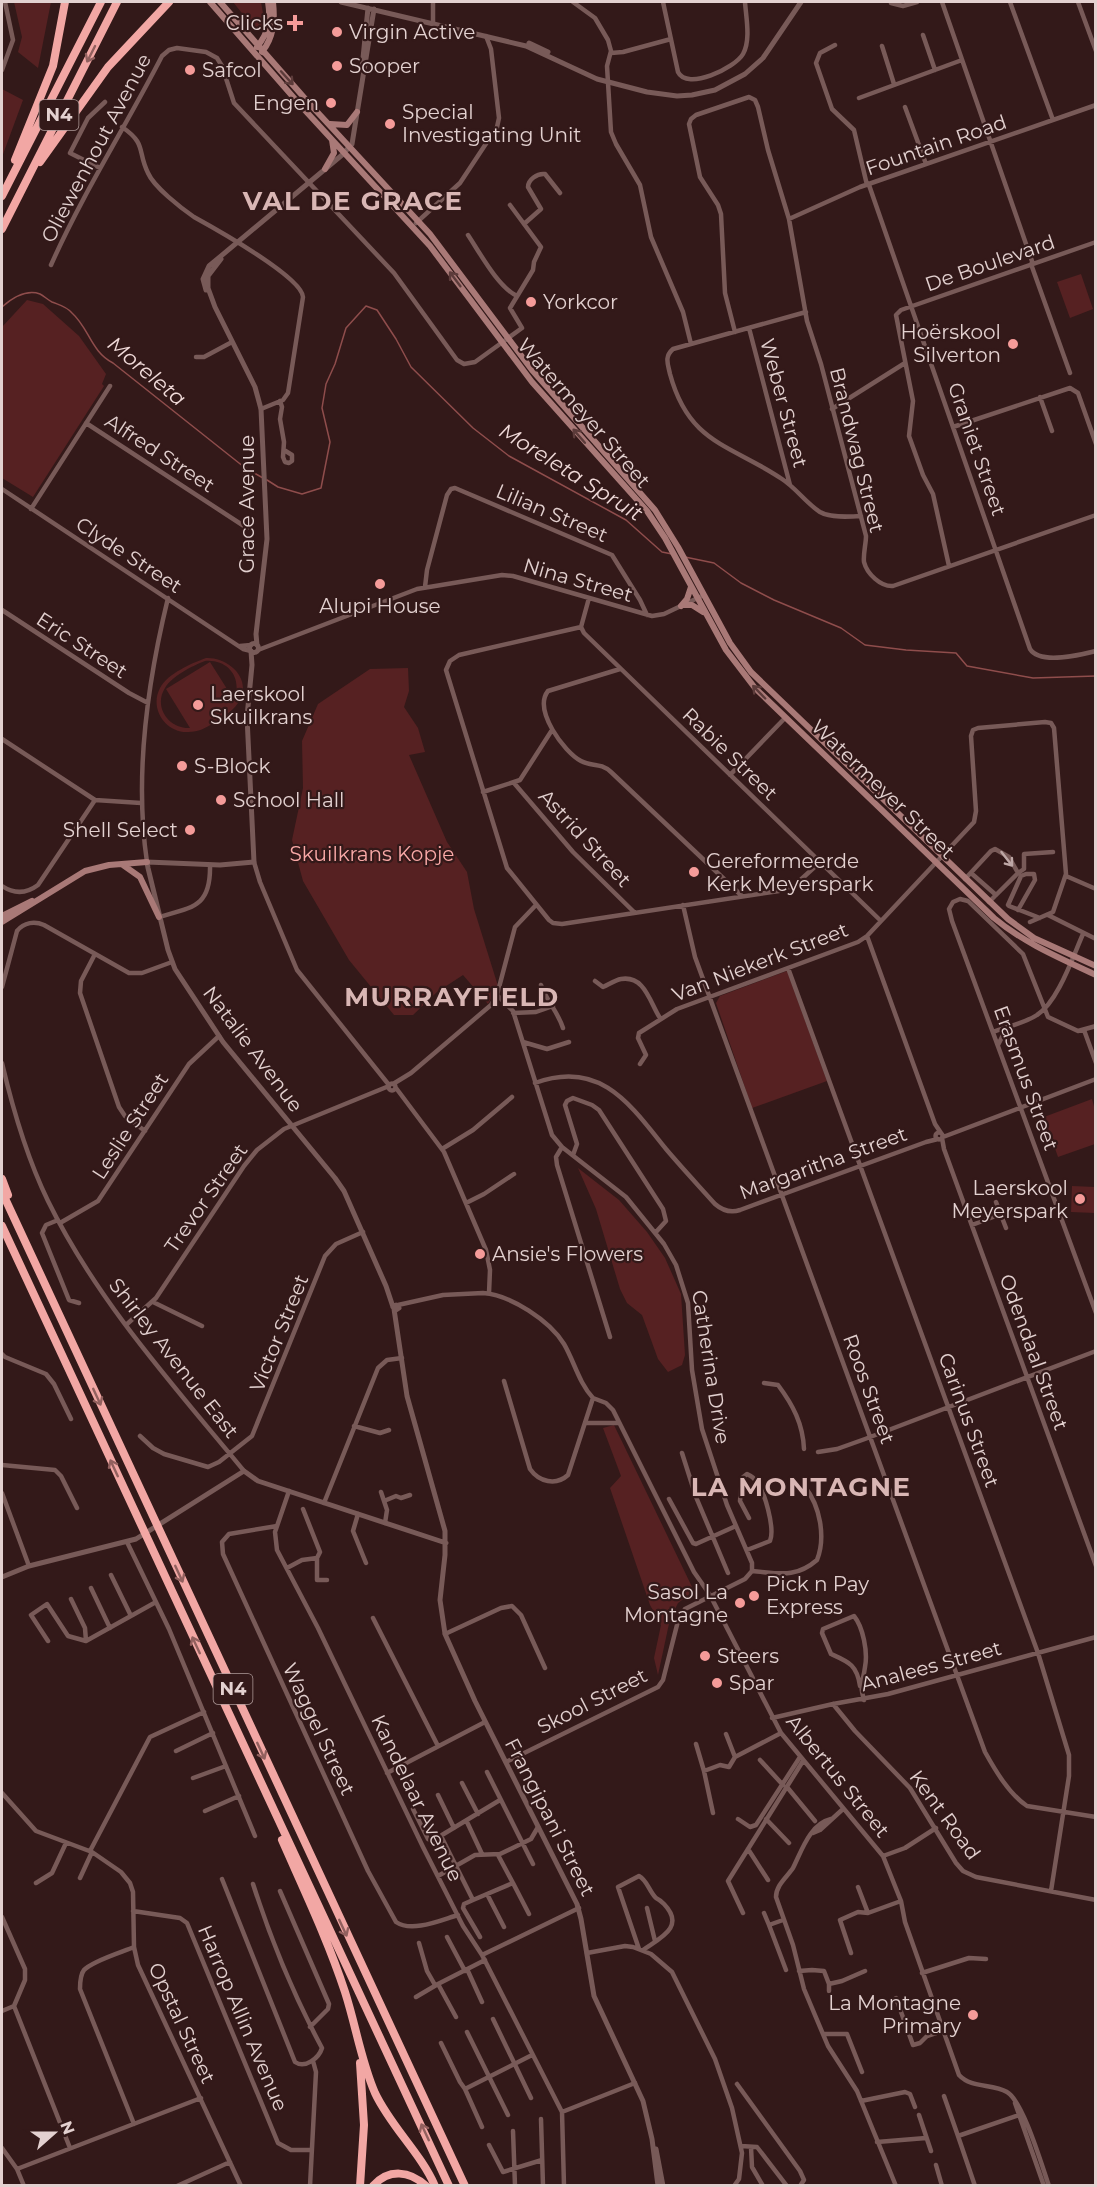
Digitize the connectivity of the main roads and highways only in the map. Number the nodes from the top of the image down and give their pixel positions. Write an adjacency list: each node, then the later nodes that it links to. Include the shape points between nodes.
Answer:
1 (65, 2): 18 (highway, via 51,72)
2 (102, 2): 18 (highway, N4)
3 (117, 2): 17 (highway, N4, one-way to 17)
4 (169, 2): 17 (highway, via 95,84)
5 (210, 2): 11 (main road, Watermeyer Street)
6 (220, 2): 8 (main road, Watermeyer Street)
7 (269, 2): 9 (main road); 10 (main road, via 273,27 270,40)
8 (245, 29): 9 (main road, via 258,35); 10 (main road, Watermeyer Street)
9 (268, 30): 10 (main road)
10 (261, 48): 11 (main road); 13 (main road, Watermeyer Street, one-way to 13)
11 (256, 55): 14 (main road, Watermeyer Street)
12 (357, 112): 13 (main road, via 346,126)
13 (326, 122): 15 (main road, Watermeyer Street)
14 (329, 136): 15 (main road, Watermeyer Street); 16 (main road, via 334,153)
15 (347, 150): 20 (main road, Watermeyer Street, one-way to 15); 20 (main road, Watermeyer Street, via 418,221 462,276)
16 (325, 169)
17 (21, 190): 19 (highway, N4)
18 (2, 195)
19 (2, 229)
20 (505, 341): 21 (main road, Watermeyer Street, one-way to 20, via 646,511 532,382); 22 (main road, Watermeyer Street, via 654,510 690,569)
21 (691, 587): 22 (main road, Watermeyer Street); 23 (main road, via 681,606 696,606)
22 (701, 597): 23 (main road, Watermeyer Street); 30 (main road, Watermeyer Street, via 751,672 989,902 1020,929)
23 (707, 617): 31 (main road, Watermeyer Street, one-way to 23, via 1016,936 994,918 745,677)
24 (147, 862): 25 (main road)
25 (122, 864): 26 (main road, via 85,871); 28 (main road, via 140,877)
26 (38, 899): 27 (main road); 29 (main road)
27 (2, 916)
28 (159, 916)
29 (2, 922)
30 (1095, 966)
31 (1095, 975)
32 (2, 1179): 37 (highway)
33 (2, 1192): 37 (highway, N4)
34 (2, 1226): 36 (highway, N4)
35 (2, 1234): 36 (highway)
36 (24, 1275): 38 (highway, N4, one-way to 36)
37 (84, 1370): 45 (highway, N4, one-way to 45)
38 (231, 1720): 39 (highway, via 325,1938); 44 (highway, N4, one-way to 38)
39 (357, 2034): 40 (highway, via 364,2125); 43 (highway, via 380,2104)
40 (360, 2186)
41 (373, 2186): 42 (highway, via 382,2177 398,2172 416,2177)
42 (426, 2186)
43 (435, 2186)
44 (449, 2186)
45 (465, 2186)

